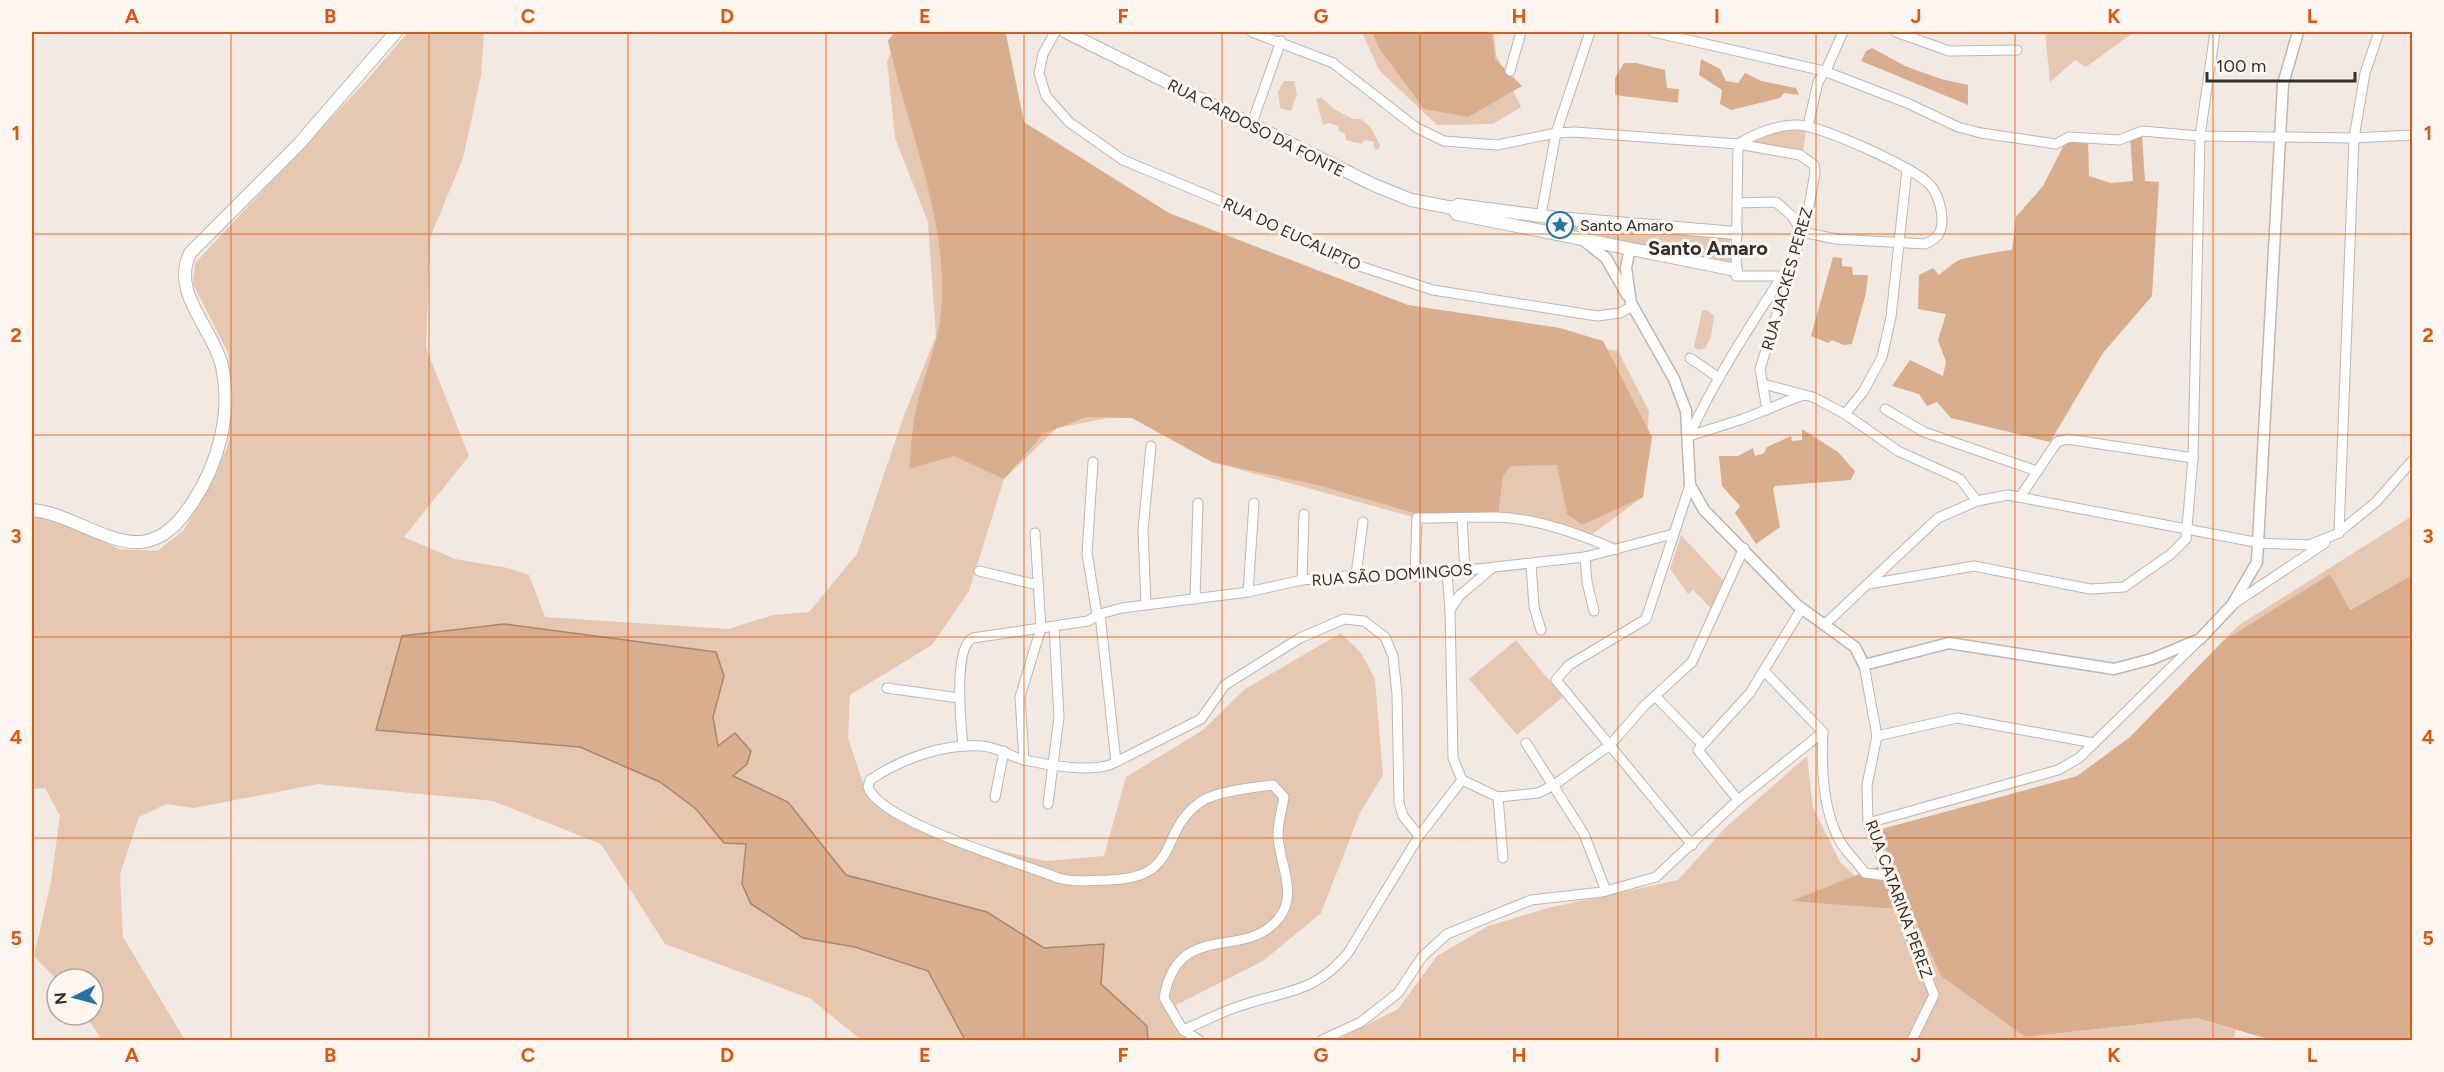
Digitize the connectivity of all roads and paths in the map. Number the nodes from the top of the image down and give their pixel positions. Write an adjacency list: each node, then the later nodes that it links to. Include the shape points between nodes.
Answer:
1 (396, 32): 56 (main road, via 338,101 187,260 184,283 217,351 226,416 211,465 186,512 159,537 138,542 116,538 66,517)
2 (1055, 32): 37 (street, RUA DO EUCALIPTO, via 1043,54 1039,73 1046,96 1069,122 1123,160 1245,211 1344,261 1433,290 1597,316 1620,313)
3 (1066, 32): 17 (main road, RUA CARDOSO DA FONTE)
4 (1255, 32): 13 (street)
5 (1521, 32): 16 (street)
6 (1590, 32): 19 (street)
7 (1653, 32): 15 (street)
8 (1844, 32): 15 (street)
9 (1896, 32): 14 (street, via 1949,51)
10 (2215, 32): 21 (street)
11 (2298, 32): 22 (street, via 2283,84)
12 (2379, 32): 23 (street, via 2365,73)
13 (1281, 41): 17 (street); 19 (street, via 1333,63 1417,128 1444,141 1497,145)
14 (2017, 50)
15 (1824, 71): 18 (street); 21 (street, via 1981,133 2056,144 2069,137 2119,140 2142,131)
16 (1510, 72)
17 (1251, 126): 27 (main road, RUA CARDOSO DA FONTE, via 1374,185 1411,200)
18 (1808, 126): 24 (street, via 1790,125); 25 (street)
19 (1556, 133): 24 (street); 28 (street)
20 (2412, 135): 23 (street)
21 (2200, 136): 22 (street); 47 (street)
22 (2280, 136): 23 (street); 64 (street)
23 (2354, 138): 62 (street)
24 (1738, 144): 26 (street); 30 (street, RUA JACKES PEREZ, via 1800,155 1814,165)
25 (1907, 169): 33 (street); 33 (street, via 1931,186 1940,206 1942,224 1935,240)
26 (1737, 203): 30 (street, via 1776,202); 31 (street)
27 (1453, 208): 28 (main road, RUA CARDOSO DA FONTE, via 1458,205); 29 (main road, RUA CARDOSO DA FONTE, via 1457,214)
28 (1541, 215): 29 (main road); 31 (main road, RUA CARDOSO DA FONTE)
29 (1538, 230): 32 (main road, RUA CARDOSO DA FONTE)
30 (1802, 232): 33 (street); 36 (street, RUA JACKES PEREZ)
31 (1736, 233): 35 (street)
32 (1576, 237): 34 (main road, RUA CARDOSO DA FONTE); 37 (street, via 1606,258)
33 (1899, 244): 44 (street, via 1882,357 1863,392)
34 (1636, 249): 35 (main road, RUA CARDOSO DA FONTE); 37 (street, RUA CATARINA PEREZ, via 1629,253 1626,263)
35 (1736, 270): 36 (street, RUA CARDOSO DA FONTE, via 1736,276)
36 (1786, 276): 39 (street); 40 (street, RUA JACKES PEREZ, via 1761,369)
37 (1632, 305): 45 (street, RUA CATARINA PEREZ, via 1674,379 1686,411)
38 (1690, 358): 39 (street)
39 (1719, 378): 45 (street)
40 (1763, 384): 41 (street); 43 (street, RUA JACKES PEREZ)
41 (1804, 395): 43 (street); 44 (street)
42 (1885, 409): 50 (street, via 1924,432)
43 (1767, 410): 45 (street)
44 (1845, 414): 53 (street, via 1898,451 1960,479)
45 (1689, 436): 51 (street, RUA CATARINA PEREZ)
46 (1151, 446): 80 (street, via 1143,530)
47 (2193, 458): 50 (street, via 2067,439 2057,442); 60 (street)
48 (2412, 461): 62 (street, via 2376,502)
49 (1093, 462): 85 (street, via 1087,553)
50 (2037, 471): 52 (street)
51 (1690, 485): 63 (street); 65 (street, RUA CATARINA PEREZ, via 1704,510)
52 (2020, 497): 53 (street, via 2008,495); 60 (street)
53 (1977, 501): 77 (street, via 1938,518)
54 (1198, 503): 79 (street)
55 (1254, 503): 78 (street)
56 (32, 510)
57 (1304, 514): 75 (street)
58 (1462, 518): 66 (street, via 1498,517 1526,522); 71 (street); 74 (street, via 1417,518)
59 (1363, 522): 73 (street)
60 (2188, 531): 64 (street); 77 (street, via 2186,539 2171,554 2124,587 2090,589 1974,566)
61 (1035, 533): 76 (street)
62 (2339, 533): 64 (street, via 2309,545); 81 (street)
63 (1673, 534): 66 (street, RUA SÃO DOMINGOS); 100 (street, via 1646,619 1569,665 1556,680)
64 (2260, 543): 81 (street, via 2257,562)
65 (1744, 548): 82 (street, RUA CATARINA PEREZ); 94 (street, via 1692,662)
66 (1616, 550): 67 (street, RUA SÃO DOMINGOS)
67 (1586, 558): 68 (street, RUA SÃO DOMINGOS); 84 (street)
68 (1531, 564): 69 (street, RUA SÃO DOMINGOS); 89 (street, via 1534,607)
69 (1493, 568): 71 (street, RUA SÃO DOMINGOS); 83 (street, via 1459,596)
70 (979, 571): 76 (street)
71 (1465, 571): 72 (street, RUA SÃO DOMINGOS)
72 (1447, 573): 74 (street, RUA SÃO DOMINGOS); 83 (street)
73 (1356, 575): 74 (street, RUA SÃO DOMINGOS); 75 (street, RUA SÃO DOMINGOS)
74 (1415, 576)
75 (1302, 580): 78 (street, RUA SÃO DOMINGOS)
76 (1038, 585): 88 (street)
77 (1867, 585): 86 (street)
78 (1248, 592): 79 (street, RUA SÃO DOMINGOS)
79 (1195, 599): 80 (street, RUA SÃO DOMINGOS)
80 (1146, 604): 85 (street, RUA SÃO DOMINGOS)
81 (2232, 606): 90 (street)
82 (1802, 608): 86 (street, RUA CATARINA PEREZ); 92 (street)
83 (1450, 609): 107 (street, via 1453,758)
84 (1594, 611)
85 (1099, 615): 87 (street, RUA SÃO DOMINGOS); 105 (street)
86 (1825, 624): 91 (street, RUA CATARINA PEREZ, via 1855,647)
87 (1054, 627): 88 (street, RUA SÃO DOMINGOS); 106 (street, via 1059,717)
88 (1041, 628): 95 (street, RUA SÃO DOMINGOS, via 969,639 964,648); 104 (street, via 1020,697)
89 (1541, 630)
90 (2200, 639): 91 (street, via 2152,659 2114,669 1949,643); 99 (street)
91 (1864, 665): 97 (street, RUA CATARINA PEREZ)
92 (1764, 671): 96 (street); 101 (street, via 1750,693)
93 (887, 688): 95 (street)
94 (1656, 697): 100 (street); 101 (street)
95 (959, 698): 102 (street)
96 (1823, 732): 111 (street); 117 (street, via 1827,804 1841,843 1865,873)
97 (1877, 736): 99 (street, via 1958,718); 113 (street, RUA CATARINA PEREZ, via 1867,785)
98 (1526, 743): 108 (street)
99 (2094, 743): 113 (street, via 2058,770)
100 (1610, 744): 108 (street); 115 (street)
101 (1702, 744): 111 (street, via 1698,750)
102 (963, 746): 103 (street); 119 (street, via 892,766 870,780 869,790 892,811 916,824 1068,881 1125,879 1152,869 1162,861 1174,833 1189,812 1204,799 1273,785 1284,797 1278,834 1288,896 1279,918 1257,934 1184,955 1168,977 1164,998)
103 (1005, 751): 104 (street); 109 (street)
104 (1024, 760): 106 (street)
105 (1116, 762): 106 (street, via 1092,768); 114 (street, via 1202,719 1225,685 1300,638 1344,619 1364,621 1385,637 1393,656 1399,803 1403,816)
106 (1053, 764): 112 (street)
107 (1462, 780): 110 (street); 114 (street)
108 (1554, 785): 110 (street, via 1538,793); 118 (street, via 1584,834)
109 (995, 797)
110 (1498, 797): 116 (street)
111 (1738, 801): 115 (street)
112 (1048, 804)
113 (1869, 823): 117 (street, RUA CATARINA PEREZ)
114 (1419, 836): 119 (street, via 1348,953 1334,969 1318,981 1286,994 1242,1005)
115 (1692, 845): 118 (street, via 1656,877)
116 (1503, 858)
117 (1888, 876): 122 (street, RUA CATARINA PEREZ, via 1934,995)
118 (1606, 891): 121 (street, via 1531,900 1447,934 1422,957 1398,993 1361,1022)
119 (1183, 1030): 120 (street)
120 (1198, 1041)
121 (1323, 1041)
122 (1912, 1041)

